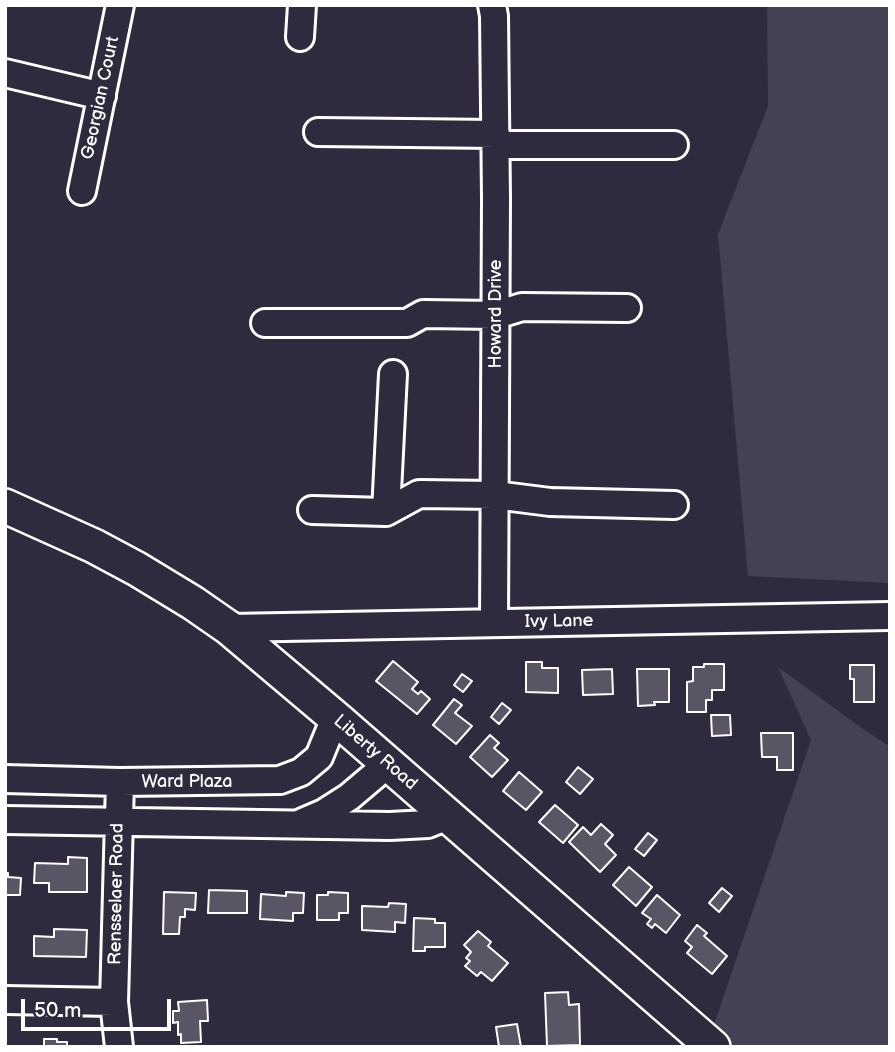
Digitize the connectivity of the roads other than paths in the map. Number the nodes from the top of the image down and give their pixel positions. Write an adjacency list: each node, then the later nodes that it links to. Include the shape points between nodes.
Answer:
1 (121, 5): 6 (street, Georgian Court)
2 (302, 5): 4 (street)
3 (492, 5): 8 (street, Howard Drive)
4 (300, 37)
5 (5, 73): 6 (street)
6 (102, 96): 10 (street, Georgian Court)
7 (318, 132): 8 (street)
8 (496, 140): 9 (street); 12 (street, Howard Drive)
9 (674, 145)
10 (82, 191)
11 (627, 308): 12 (street, via 522,307)
12 (496, 315): 13 (street, via 423,314 407,323); 15 (street, Howard Drive)
13 (265, 323)
14 (393, 374): 19 (street)
15 (495, 495): 16 (street, via 550,502); 19 (street, via 419,494); 21 (street, Howard Drive)
16 (674, 505)
17 (5, 506): 22 (main road, Liberty Road, via 137,569)
18 (312, 510): 19 (street)
19 (386, 512)
20 (890, 616): 21 (street, Ivy Lane)
21 (494, 623): 22 (street, Ivy Lane)
22 (229, 628): 23 (main road, Liberty Road)
23 (335, 718): 24 (main road, Liberty Road); 26 (street, Ward Plaza, via 319,757 287,778)
24 (388, 764): 27 (main road, Liberty Road); 30 (street, via 349,797)
25 (5, 779): 26 (street, Ward Plaza)
26 (120, 782): 29 (street, Rensselaer Road)
27 (449, 816): 30 (street, via 428,824); 34 (main road, Liberty Road)
28 (5, 820): 29 (street)
29 (119, 822): 30 (street); 32 (street, Rensselaer Road)
30 (295, 825)
31 (5, 1000): 32 (street)
32 (114, 1002): 33 (street, Rensselaer Road)
33 (118, 1047)
34 (713, 1047)

